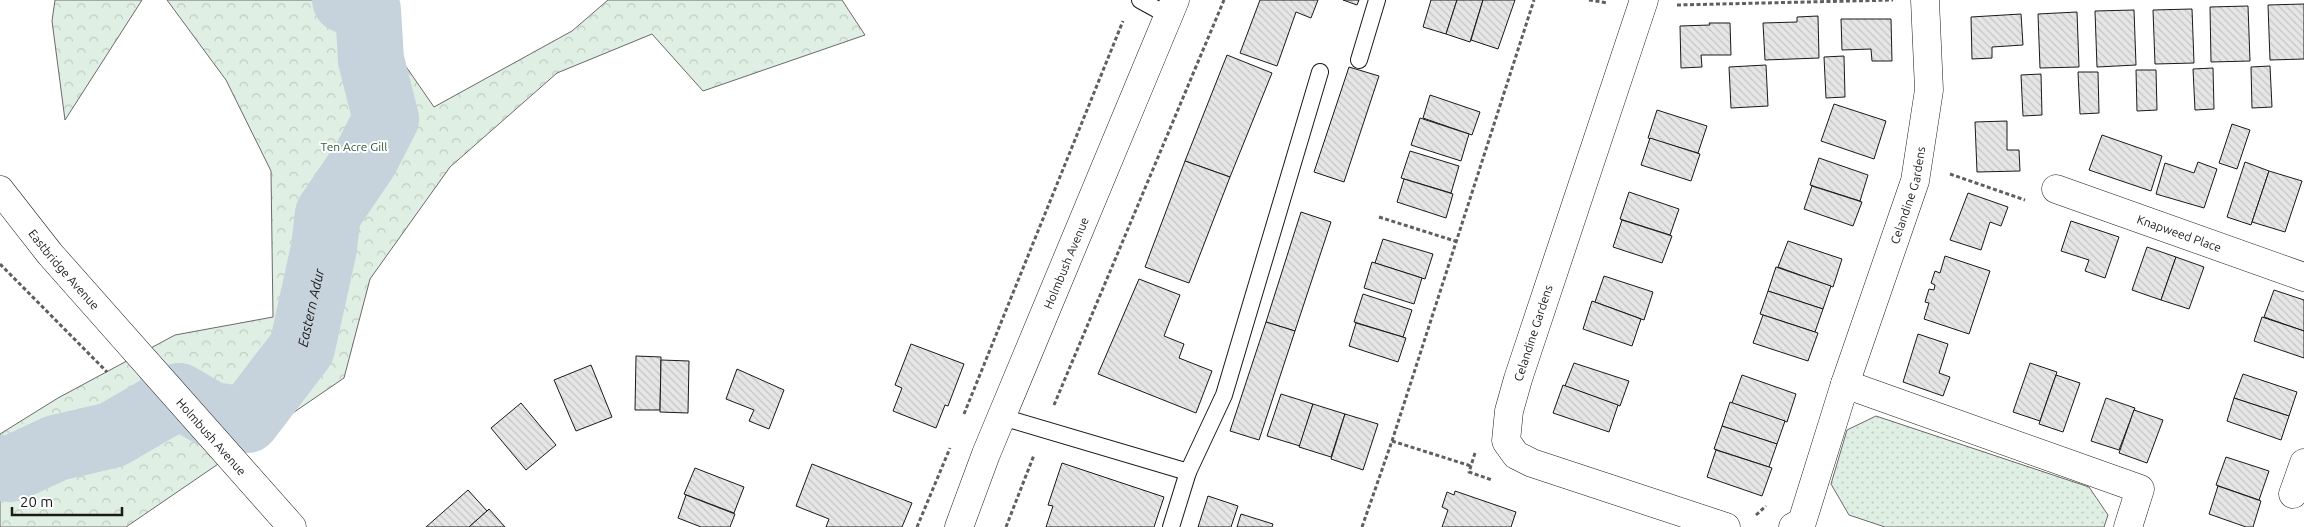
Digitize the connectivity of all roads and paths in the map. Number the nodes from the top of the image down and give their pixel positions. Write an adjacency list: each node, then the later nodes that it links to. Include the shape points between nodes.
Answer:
1 (1140, 0): 10 (lane)
2 (1224, 0): 27 (path)
3 (1377, 0): 13 (lane)
4 (1534, 0): 19 (path)
5 (1589, 0): 9 (path)
6 (1892, 0): 7 (path); 9 (path); 11 (path)
7 (1897, 0)
8 (1925, 0): 24 (street, Celandine Gardens, via 1930,90 1915,181)
9 (1643, 3): 43 (street, Celandine Gardens, via 1518,379 1509,411 1506,441 1516,455 1532,463)
10 (1172, 8): 25 (street, Holmbush Avenue)
11 (1893, 10)
12 (1124, 18): 26 (path)
13 (1359, 60)
14 (1320, 72): 32 (lane, via 1224,395)
15 (1948, 173): 16 (path, via 2027,200)
16 (2056, 189): 21 (street, Knapweed Place)
17 (0, 190): 22 (street, Eastbridge Avenue, via 50,254)
18 (1379, 217): 19 (path)
19 (1455, 241): 29 (path)
20 (0, 264): 23 (path)
21 (2304, 277)
22 (132, 346): 37 (street, Holmbush Avenue)
23 (104, 368)
24 (1845, 384): 36 (street, Celandine Gardens); 44 (street, via 2140,489)
25 (1002, 417): 27 (lane); 39 (street, Holmbush Avenue)
26 (960, 422)
27 (1044, 428): 32 (lane); 40 (path)
28 (953, 441): 38 (path)
29 (1392, 441): 31 (path); 42 (path)
30 (2304, 463): 33 (street)
31 (1471, 466)
32 (1188, 472): 41 (lane)
33 (2293, 494)
34 (1770, 503): 35 (path, via 1757,512)
35 (1754, 520)
36 (1804, 525)
37 (292, 527)
38 (918, 527)
39 (959, 527)
40 (1006, 527)
41 (1171, 527)
42 (1362, 527)
43 (1726, 527)
44 (2128, 527)

